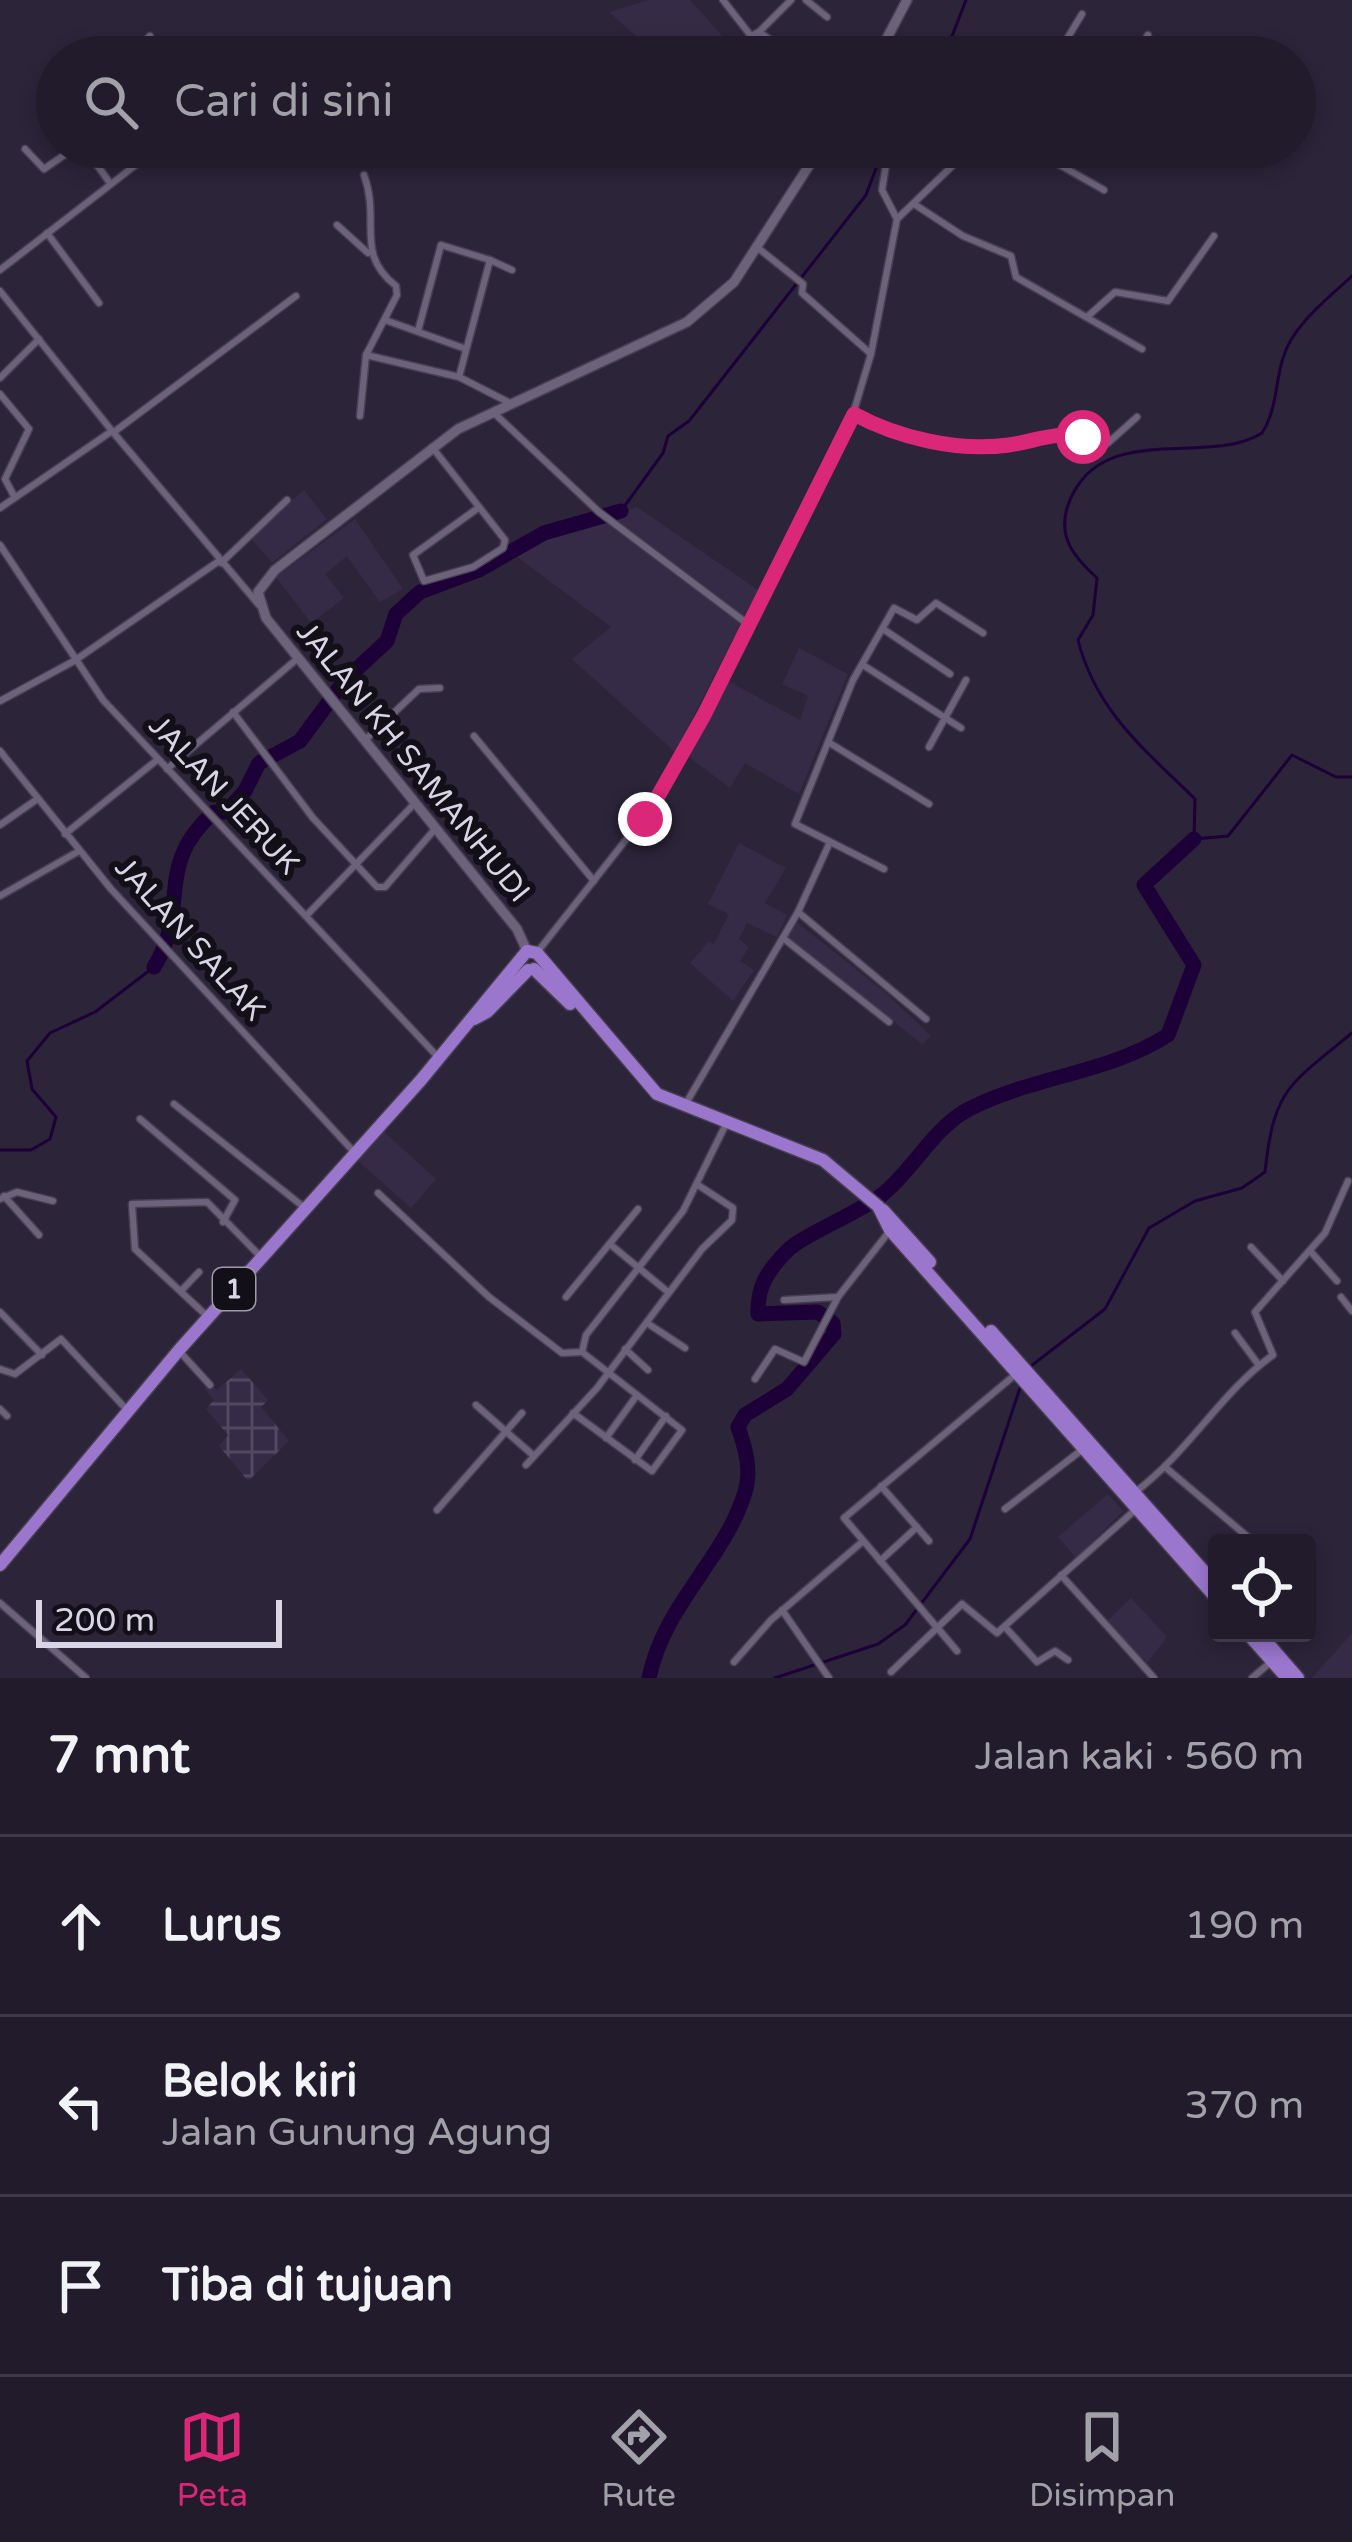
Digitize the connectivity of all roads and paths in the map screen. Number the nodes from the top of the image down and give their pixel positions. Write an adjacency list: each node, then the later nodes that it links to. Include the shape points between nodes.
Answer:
1 (723, 0): 7 (street, via 751,36)
2 (791, 0): 7 (street)
3 (806, 0): 6 (street)
4 (903, 2): 9 (main road)
5 (1082, 14): 10 (street)
6 (827, 16)
7 (759, 32): 8 (street)
8 (765, 36)
9 (887, 36)
10 (1069, 36)
11 (25, 148): 12 (street)
12 (36, 160)
13 (98, 168): 20 (street)
14 (130, 168): 20 (street)
15 (808, 168): 27 (main road)
16 (885, 168): 23 (street, via 882,190)
17 (951, 168): 22 (street)
18 (1065, 168): 21 (street)
19 (364, 175): 28 (street, via 373,218)
20 (110, 183): 25 (street)
21 (1104, 190)
22 (914, 204): 23 (street); 35 (street, via 1011,256 1016,277)
23 (897, 219): 41 (street)
24 (337, 225): 28 (street)
25 (47, 233): 30 (street); 34 (street)
26 (1214, 236): 35 (street, via 1165,303 1115,292)
27 (758, 248): 41 (street); 46 (main road, via 698,315)
28 (368, 253): 36 (street, via 396,286)
29 (490, 260): 31 (street); 37 (street, via 438,247); 39 (street)
30 (0, 270)
31 (512, 271)
32 (0, 291): 38 (street)
33 (296, 296): 51 (street)
34 (98, 303)
35 (1087, 317): 40 (street)
36 (384, 319): 37 (street); 42 (street)
37 (418, 331): 39 (street)
38 (39, 339): 44 (street); 51 (street)
39 (466, 349): 43 (street)
40 (1142, 349)
41 (871, 354): 48 (street)
42 (366, 355): 43 (street); 49 (street)
43 (459, 377): 46 (street)
44 (0, 378)
45 (0, 394): 53 (street, via 29,429 4,478)
46 (508, 403): 47 (main road)
47 (491, 410): 52 (main road); 60 (street, via 607,519)
48 (854, 414): 50 (street, via 901,434 986,447 1058,433 1108,443); 60 (street)
49 (360, 416)
50 (1137, 417)
51 (113, 431): 53 (street); 58 (street)
52 (432, 447): 56 (street); 59 (main road, via 268,576)
53 (14, 496): 55 (street)
54 (287, 500): 58 (street)
55 (0, 508)
56 (478, 508): 56 (street, via 503,536 503,548 424,581 413,555)
57 (0, 545): 64 (street, JALAN JERUK)
58 (220, 562): 59 (street); 64 (street)
59 (259, 605): 63 (main road, JALAN KH SAMANHUDI)
60 (749, 625): 90 (street, via 655,803)
61 (883, 629): 62 (street, via 894,608 916,620 936,603); 65 (street); 66 (street)
62 (983, 633)
63 (299, 657): 70 (street); 74 (main road, JALAN KH SAMANHUDI)
64 (74, 661): 69 (street); 78 (street, JALAN JERUK)
65 (863, 664): 71 (street); 75 (street)
66 (950, 674)
67 (966, 680): 71 (street)
68 (440, 688): 74 (street, via 419,689)
69 (0, 701)
70 (233, 712): 79 (street); 88 (street)
71 (945, 718): 72 (street); 76 (street)
72 (961, 728)
73 (474, 736): 90 (street)
74 (364, 741): 81 (main road, JALAN KH SAMANHUDI)
75 (828, 742): 82 (street); 86 (street, via 795,824)
76 (929, 747)
77 (0, 751): 80 (street, JALAN SALAK)
78 (158, 760): 79 (street, JALAN JERUK); 85 (street)
79 (167, 770): 93 (street, JALAN JERUK)
80 (36, 800): 83 (street); 85 (street, JALAN SALAK)
81 (414, 804): 84 (main road, JALAN KH SAMANHUDI); 88 (street)
82 (929, 805)
83 (0, 825)
84 (434, 830): 88 (street, via 385,887); 95 (main road, JALAN KH SAMANHUDI, via 517,929)
85 (65, 834): 87 (street, JALAN SALAK)
86 (830, 842): 89 (street); 92 (street)
87 (79, 851): 91 (street); 103 (street, JALAN SALAK)
88 (353, 862): 93 (street)
89 (884, 869)
90 (593, 881): 95 (street)
91 (0, 896)
92 (798, 912): 94 (street); 96 (street)
93 (306, 916): 98 (street, JALAN JERUK)
94 (783, 938): 97 (street); 100 (street)
95 (531, 961): 98 (highway, 1); 100 (highway, via 647,1086)
96 (926, 1019)
97 (890, 1022)
98 (439, 1058): 103 (highway, 1)
99 (174, 1104): 112 (street)
100 (683, 1108): 102 (highway)
101 (140, 1119): 114 (street, via 235,1200)
102 (727, 1123): 105 (street); 111 (highway, via 823,1160)
103 (353, 1152): 112 (highway, 1)
104 (1348, 1181): 107 (street)
105 (698, 1185): 121 (street); 126 (street, via 734,1215)
106 (378, 1193): 139 (street, via 562,1354)
107 (1342, 1197): 109 (street); 119 (street)
108 (2, 1198): 110 (street, via 17,1192); 116 (street)
109 (1352, 1200)
110 (53, 1201)
111 (879, 1207)
112 (305, 1208): 120 (highway, 1)
113 (638, 1209): 117 (street)
114 (224, 1222): 120 (street); 125 (street, via 202,1200 130,1206 135,1249)
115 (890, 1230): 128 (street); 144 (highway); 144 (highway, via 880,1208)
116 (39, 1235)
117 (610, 1245): 121 (street); 127 (street)
118 (1251, 1247): 123 (street)
119 (1311, 1252): 123 (street); 124 (street)
120 (261, 1257): 133 (highway, 1)
121 (640, 1269): 126 (street); 139 (street, via 586,1335)
122 (199, 1272): 125 (street)
123 (1283, 1281): 141 (street, via 1255,1312 1274,1351)
124 (1337, 1282)
125 (182, 1290): 133 (street)
126 (669, 1293): 134 (street)
127 (566, 1297)
128 (838, 1297): 130 (street); 146 (street, via 801,1363 772,1351)
129 (1341, 1297): 131 (street)
130 (784, 1300)
131 (1352, 1311)
132 (0, 1312): 140 (street)
133 (208, 1317): 138 (highway, 1)
134 (646, 1323): 136 (street); 137 (street)
135 (1235, 1333): 141 (street)
136 (685, 1348)
137 (625, 1349): 143 (street); 145 (street)
138 (179, 1350): 147 (street); 151 (highway, 1)
139 (582, 1352): 145 (street)
140 (42, 1355): 142 (street, via 15,1374); 151 (street, via 59,1339)
141 (1258, 1364): 161 (street)
142 (0, 1370)
143 (648, 1370)
144 (1019, 1373): 148 (highway); 162 (street)
145 (608, 1374): 149 (street); 153 (street)
146 (755, 1379)
147 (210, 1384)
148 (1036, 1389): 157 (highway); 163 (highway)
149 (637, 1395): 154 (street); 156 (street)
150 (476, 1405): 155 (street)
151 (128, 1411): 173 (highway, 1)
152 (522, 1413): 155 (street)
153 (573, 1414): 156 (street); 158 (street)
154 (666, 1416): 159 (street); 159 (street, via 682,1430 656,1469)
155 (505, 1435): 158 (street); 166 (street)
156 (606, 1438): 159 (street)
157 (1083, 1449): 164 (street); 165 (highway)
158 (534, 1456): 160 (street)
159 (635, 1460)
160 (526, 1465)
161 (1165, 1467): 163 (street); 168 (street)
162 (881, 1486): 167 (street); 169 (street, via 844,1517)
163 (1134, 1493): 171 (highway)
164 (1005, 1509)
165 (1137, 1509): 171 (highway); 174 (street)
166 (437, 1510)
167 (916, 1527): 170 (street); 172 (street)
168 (1245, 1534)
169 (862, 1541): 172 (street); 178 (street)
170 (929, 1541)
171 (1173, 1543): 175 (highway); 176 (highway)
172 (880, 1561): 180 (street)
173 (0, 1565)
174 (1060, 1575): 179 (street); 190 (street)
175 (1208, 1577)
176 (1208, 1588)
177 (0, 1603): 189 (street)
178 (782, 1610): 186 (street); 188 (street)
179 (1005, 1628): 180 (street, via 995,1634 964,1603); 184 (street, via 1037,1662 1055,1651)
180 (935, 1629): 183 (street); 187 (street)
181 (1255, 1642): 185 (highway)
182 (1266, 1642): 193 (highway)
183 (957, 1652)
184 (1067, 1660)
185 (1271, 1661): 191 (street); 192 (highway)
186 (734, 1662)
187 (891, 1672)
188 (824, 1676)
189 (86, 1678)
190 (1154, 1678)
191 (1252, 1678)
192 (1287, 1678)
193 (1298, 1678)

